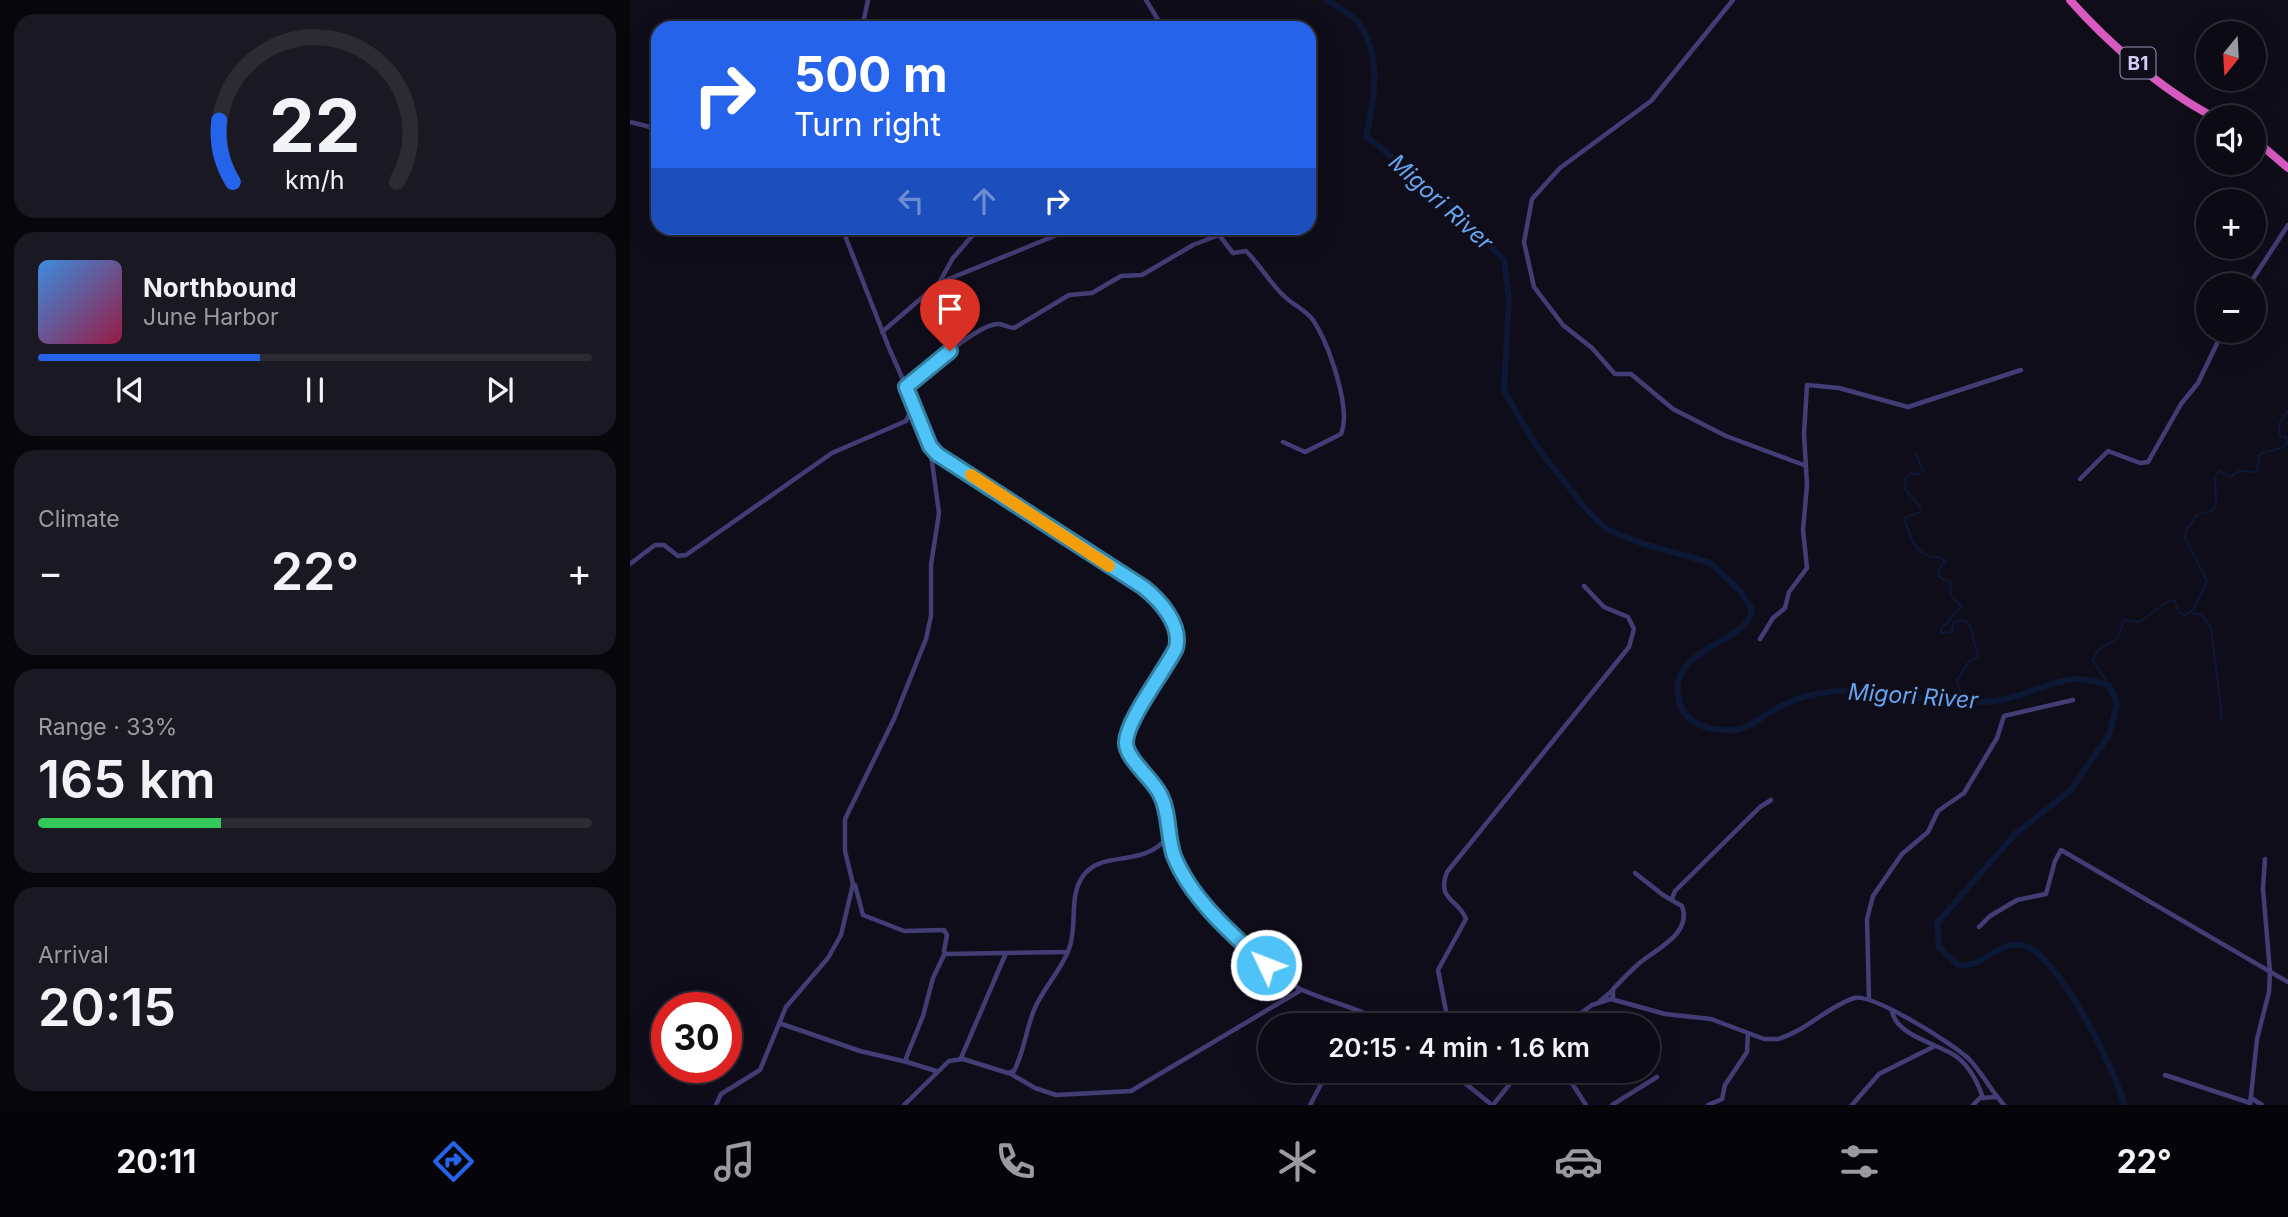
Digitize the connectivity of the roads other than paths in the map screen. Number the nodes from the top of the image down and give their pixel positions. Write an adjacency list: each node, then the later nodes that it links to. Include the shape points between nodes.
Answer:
1 (868, 0): 5 (street)
2 (1146, 0): 6 (street)
3 (1733, 0): 28 (street, via 1651,101 1560,168 1532,199 1524,242 1534,287 1563,325 1615,374 1631,373 1673,409 1726,436)
4 (2070, 0): 7 (highway, B1, via 2146,70)
5 (864, 21)
6 (1159, 21)
7 (2196, 106)
8 (630, 122): 9 (street)
9 (651, 127)
10 (2266, 149): 11 (highway)
11 (2288, 168)
12 (2288, 225): 16 (street)
13 (845, 235): 18 (street)
14 (973, 235): 17 (street)
15 (1056, 235): 17 (street)
16 (2257, 273)
17 (939, 282): 18 (street)
18 (882, 332): 21 (street)
19 (2217, 343): 30 (street, via 2148,463 2108,451)
20 (2021, 370): 28 (street, via 1908,407 1808,384)
21 (906, 387): 22 (street); 25 (street, via 989,327 1014,328 1069,295 1093,293 1121,276 1137,277 1219,235 1233,253 1246,251 1282,294 1310,316 1338,381 1340,433 1305,452)
22 (915, 403): 23 (street); 24 (street)
23 (906, 421): 24 (street); 31 (street, via 837,450 684,556 658,544)
24 (922, 422): 26 (street)
25 (1283, 442)
26 (930, 446): 27 (street); 29 (street)
27 (947, 460): 29 (street); 36 (street, via 1143,587 1165,610 1177,644 1126,743 1130,756 1163,800)
28 (1804, 465): 33 (street, via 1807,568 1785,608)
29 (932, 466): 41 (street, via 939,513 929,626 877,759 845,819)
30 (2080, 479)
31 (630, 564)
32 (1584, 586): 60 (street, via 1604,607 1628,617 1633,638 1565,730 1447,872 1447,897 1465,923 1438,971)
33 (1760, 639)
34 (2073, 700): 52 (street, via 2004,716 1997,738 1964,793 1938,811 1928,832 1902,854 1877,888 1867,912)
35 (1771, 800): 42 (street, via 1720,845)
36 (1168, 837): 37 (street); 38 (street)
37 (1159, 847): 38 (street); 44 (street, via 1132,859 1102,861 1086,873 1076,893)
38 (1171, 847): 51 (street, via 1184,876 1208,906 1266,965)
39 (2265, 859): 47 (street)
40 (1635, 873): 42 (street)
41 (851, 874): 45 (street, via 863,915 904,931 944,930); 62 (street, via 852,887 836,945 793,996)
42 (1672, 899): 53 (street, via 1684,908 1679,931)
43 (1979, 927): 47 (street, via 2017,900 2046,894 2061,850)
44 (1068, 952): 46 (street); 68 (street, via 1038,1001)
45 (945, 953): 46 (street); 66 (street)
46 (1006, 953): 65 (street)
47 (2270, 972): 48 (street); 50 (street)
48 (2280, 977): 49 (street); 50 (street)
49 (2288, 982)
50 (2269, 987): 77 (street, via 2256,1039)
51 (1302, 989): 59 (street); 68 (street, via 1131,1091 1056,1095)
52 (1868, 990): 54 (street); 56 (street)
53 (1612, 991): 55 (street); 57 (street)
54 (1858, 997): 56 (street); 63 (street, via 1784,1037 1765,1039)
55 (1613, 999): 57 (street); 63 (street, via 1665,1014 1711,1019)
56 (1869, 999): 58 (street)
57 (1600, 1001): 61 (street)
58 (1892, 1010): 64 (street, via 1899,1023); 75 (street, via 1958,1049)
59 (1362, 1012)
60 (1446, 1013)
61 (1582, 1013)
62 (779, 1023): 66 (street); 78 (street, via 760,1070 721,1094)
63 (1748, 1033): 84 (street, via 1747,1052 1724,1085 1722,1099)
64 (1936, 1046): 76 (street, via 1965,1065); 85 (street, via 1879,1073)
65 (961, 1059): 67 (street); 68 (street)
66 (906, 1062): 67 (street)
67 (936, 1070): 79 (street)
68 (1010, 1073)
69 (2165, 1074): 77 (street)
70 (1322, 1083): 80 (street)
71 (1465, 1083): 81 (street)
72 (1510, 1083): 81 (street)
73 (1572, 1083): 82 (street)
74 (1647, 1083): 83 (street)
75 (1997, 1097): 76 (street); 87 (street)
76 (1983, 1098): 86 (street)
77 (2250, 1102): 88 (street)
78 (716, 1105)
79 (904, 1105)
80 (1310, 1105)
81 (1492, 1105)
82 (1586, 1105)
83 (1612, 1105)
84 (1708, 1105)
85 (1852, 1105)
86 (1973, 1105)
87 (2004, 1105)
88 (2262, 1105)

